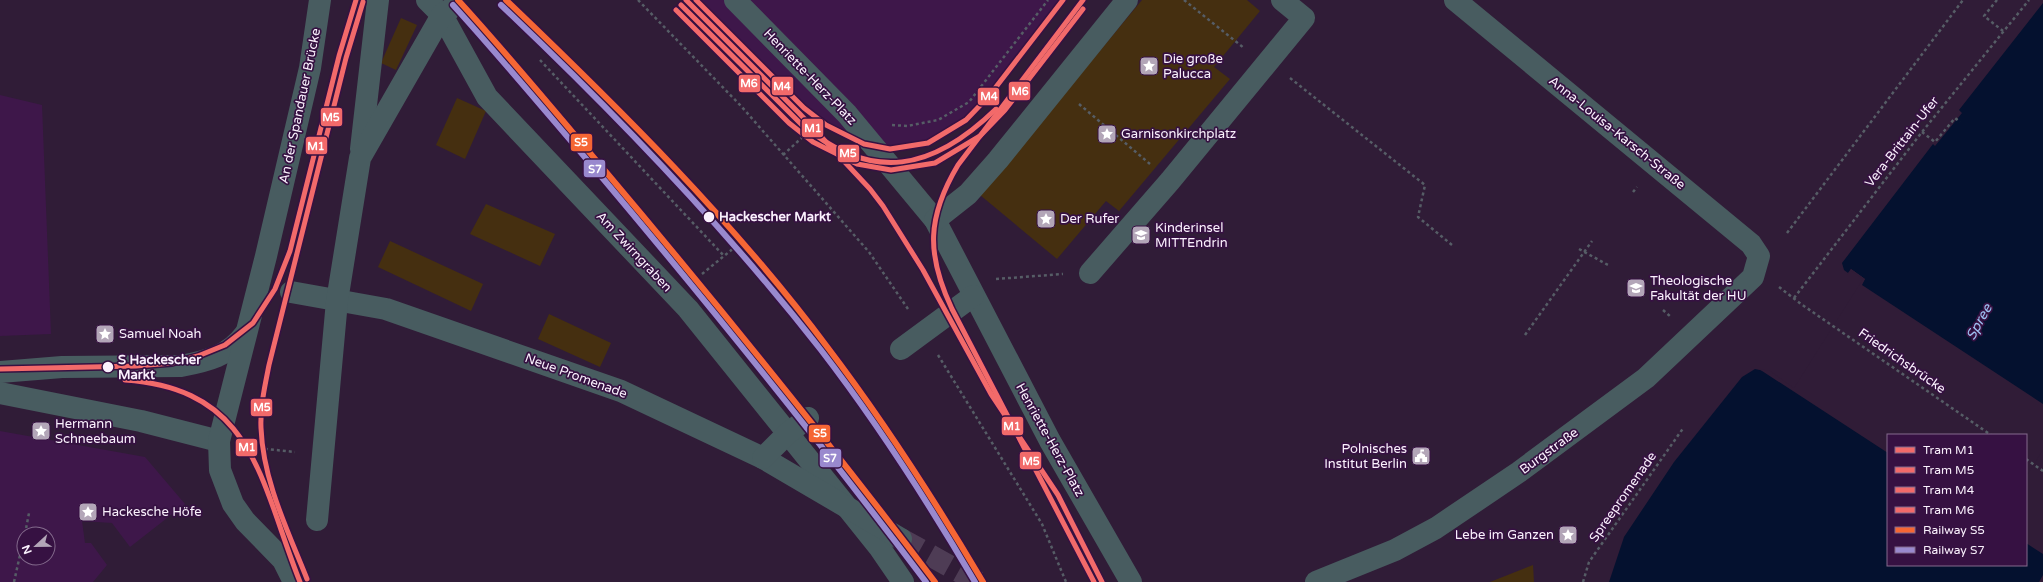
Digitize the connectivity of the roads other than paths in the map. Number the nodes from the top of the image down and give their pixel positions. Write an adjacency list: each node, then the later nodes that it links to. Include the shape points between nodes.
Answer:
1 (320, 0): 15 (street, An der Spandauer Brücke, via 310,68)
2 (378, 0): 8 (street)
3 (735, 0): 9 (street, Henriette-Herz-Platz, via 847,114)
4 (1127, 0): 9 (street, via 998,160 968,194)
5 (1282, 0): 10 (street, via 1304,18 1170,181)
6 (1456, 0): 11 (street, Anna-Louisa-Karsch-Straße, via 1752,244 1759,256)
7 (440, 8): 8 (street); 20 (street, Am Zwirngraben, via 488,97 688,309)
8 (360, 158): 14 (street)
9 (935, 220): 12 (street, Henriette-Herz-Platz)
10 (1090, 273)
11 (1753, 277): 30 (street, Burgstraße, via 1646,378 1519,472 1436,528 1395,550)
12 (969, 289): 16 (street, via 924,332); 29 (street, Henriette-Herz-Platz, via 1050,441)
13 (291, 292): 14 (street, Neue Promenade)
14 (337, 301): 22 (street, Neue Promenade, via 386,309 621,391); 24 (street)
15 (245, 334): 17 (street, via 236,345 223,354 181,366 62,367); 21 (street)
16 (901, 349)
17 (0, 372)
18 (0, 393): 21 (street, via 141,421)
19 (808, 418): 20 (street)
20 (788, 433): 22 (street); 23 (street, Am Zwirngraben)
21 (219, 442): 26 (street, via 220,470 233,504 245,521 275,550)
22 (764, 458): 23 (street, Neue Promenade)
23 (844, 504): 25 (street, Neue Promenade); 28 (street, Neue Promenade, via 880,547)
24 (317, 520)
25 (901, 539)
26 (290, 575): 27 (street)
27 (309, 582)
28 (903, 582)
29 (1131, 582)
30 (1316, 582)

